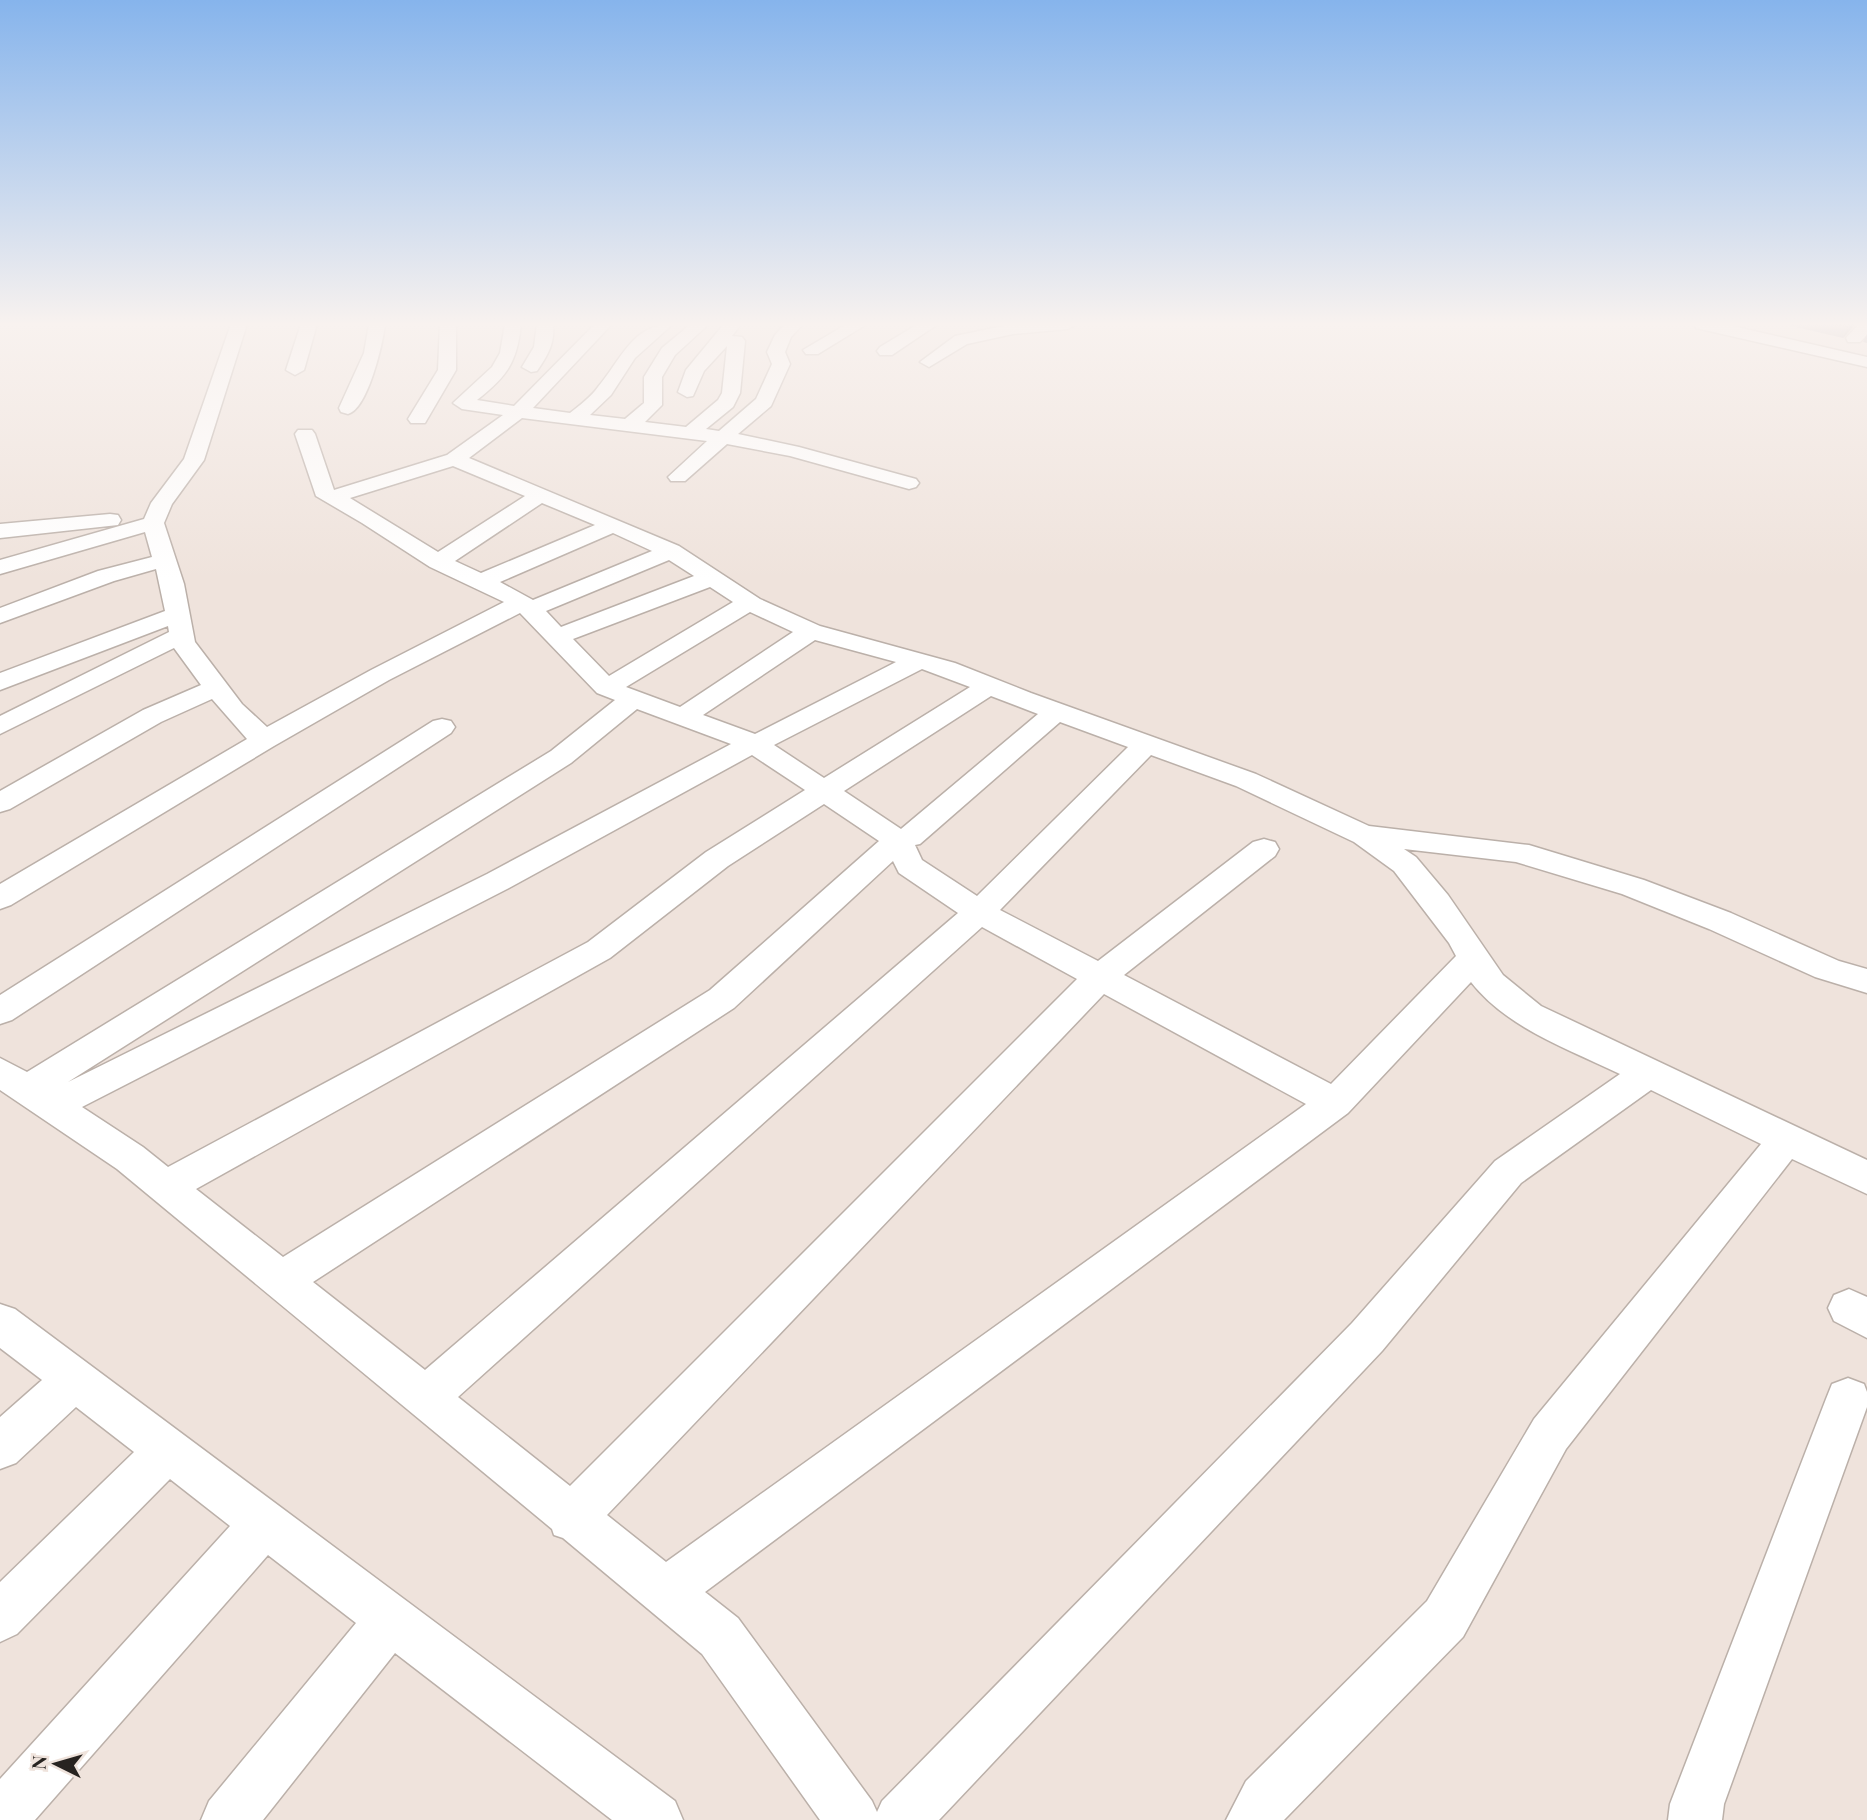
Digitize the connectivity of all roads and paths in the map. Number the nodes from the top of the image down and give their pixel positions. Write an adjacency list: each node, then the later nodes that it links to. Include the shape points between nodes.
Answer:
1 (211, 409): 20 (street, via 194,460)
2 (424, 409): 10 (street, via 420,416)
3 (480, 409): 10 (street)
4 (521, 409): 10 (street)
5 (586, 409): 9 (street)
6 (649, 409): 11 (street)
7 (719, 409): 13 (street)
8 (757, 409): 14 (street)
9 (576, 418): 10 (street); 11 (street)
10 (511, 419): 15 (street)
11 (629, 426): 13 (street)
12 (305, 435): 19 (street, via 323,492)
13 (688, 435): 14 (street)
14 (723, 440): 16 (street); 17 (street, via 775,447)
15 (454, 459): 18 (street); 19 (street)
16 (678, 477)
17 (909, 483)
18 (540, 495): 21 (street); 25 (street)
19 (332, 498): 25 (street)
20 (153, 523): 22 (street, via 115,520); 24 (street); 26 (street)
21 (613, 525): 23 (street); 28 (street)
22 (0, 531)
23 (671, 551): 27 (street); 30 (street)
24 (164, 560): 31 (street, via 106,576); 32 (street)
25 (438, 562): 28 (street)
26 (0, 567)
27 (714, 577): 29 (street); 34 (street)
28 (481, 582): 30 (street)
29 (752, 604): 33 (street); 39 (street, via 741,607)
30 (526, 606): 34 (street); 44 (street, via 380,675)
31 (0, 616)
32 (180, 625): 36 (street); 38 (street, via 183,643); 42 (street)
33 (811, 631): 35 (street); 41 (street)
34 (557, 637): 39 (street)
35 (918, 660): 37 (street); 45 (street)
36 (0, 682)
37 (989, 686): 40 (street); 47 (street)
38 (216, 688): 44 (street); 48 (street, via 152,716)
39 (620, 693): 41 (street); 59 (street, via 561,757)
40 (1056, 712): 46 (street); 50 (street)
41 (684, 716): 45 (street)
42 (0, 726)
43 (442, 727): 57 (street)
44 (264, 740): 52 (street)
45 (759, 741): 47 (street); 59 (street, via 498,881)
46 (1146, 744): 49 (street, via 1245,780); 53 (street)
47 (824, 792): 50 (street); 63 (street, via 717,859 599,950)
48 (0, 803)
49 (1364, 835): 54 (street, via 1405,864 1464,939); 56 (street, via 1518,852 1633,887 1827,969)
50 (904, 839): 53 (street, via 910,866); 64 (street, via 722,999)
51 (1264, 849): 55 (street)
52 (0, 898)
53 (979, 912): 55 (street); 67 (street)
54 (1474, 959): 58 (street, via 1491,984 1530,1015); 60 (street)
55 (1101, 976): 60 (street); 71 (street)
56 (1867, 981)
57 (0, 1012)
58 (1647, 1074): 61 (street); 80 (street, via 1508,1172 1367,1337)
59 (26, 1089): 63 (street)
60 (1335, 1103): 73 (street)
61 (1786, 1140): 62 (street); 81 (street, via 1550,1434 1445,1619 1265,1800)
62 (1867, 1178)
63 (166, 1187): 64 (street)
64 (280, 1281): 67 (street)
65 (0, 1323): 66 (street)
66 (74, 1380): 69 (street); 70 (street)
67 (425, 1398): 71 (street)
68 (1849, 1399): 82 (street, via 1697,1804)
69 (0, 1447)
70 (168, 1450): 72 (street); 74 (street)
71 (572, 1518): 73 (street)
72 (264, 1524): 75 (street); 76 (street)
73 (665, 1592): 79 (street, via 720,1636)
74 (0, 1617)
75 (391, 1619): 77 (street); 78 (street)
76 (0, 1819)
77 (228, 1820)
78 (656, 1820)
79 (853, 1820)
80 (901, 1820)
81 (1253, 1820)
82 (1695, 1820)

